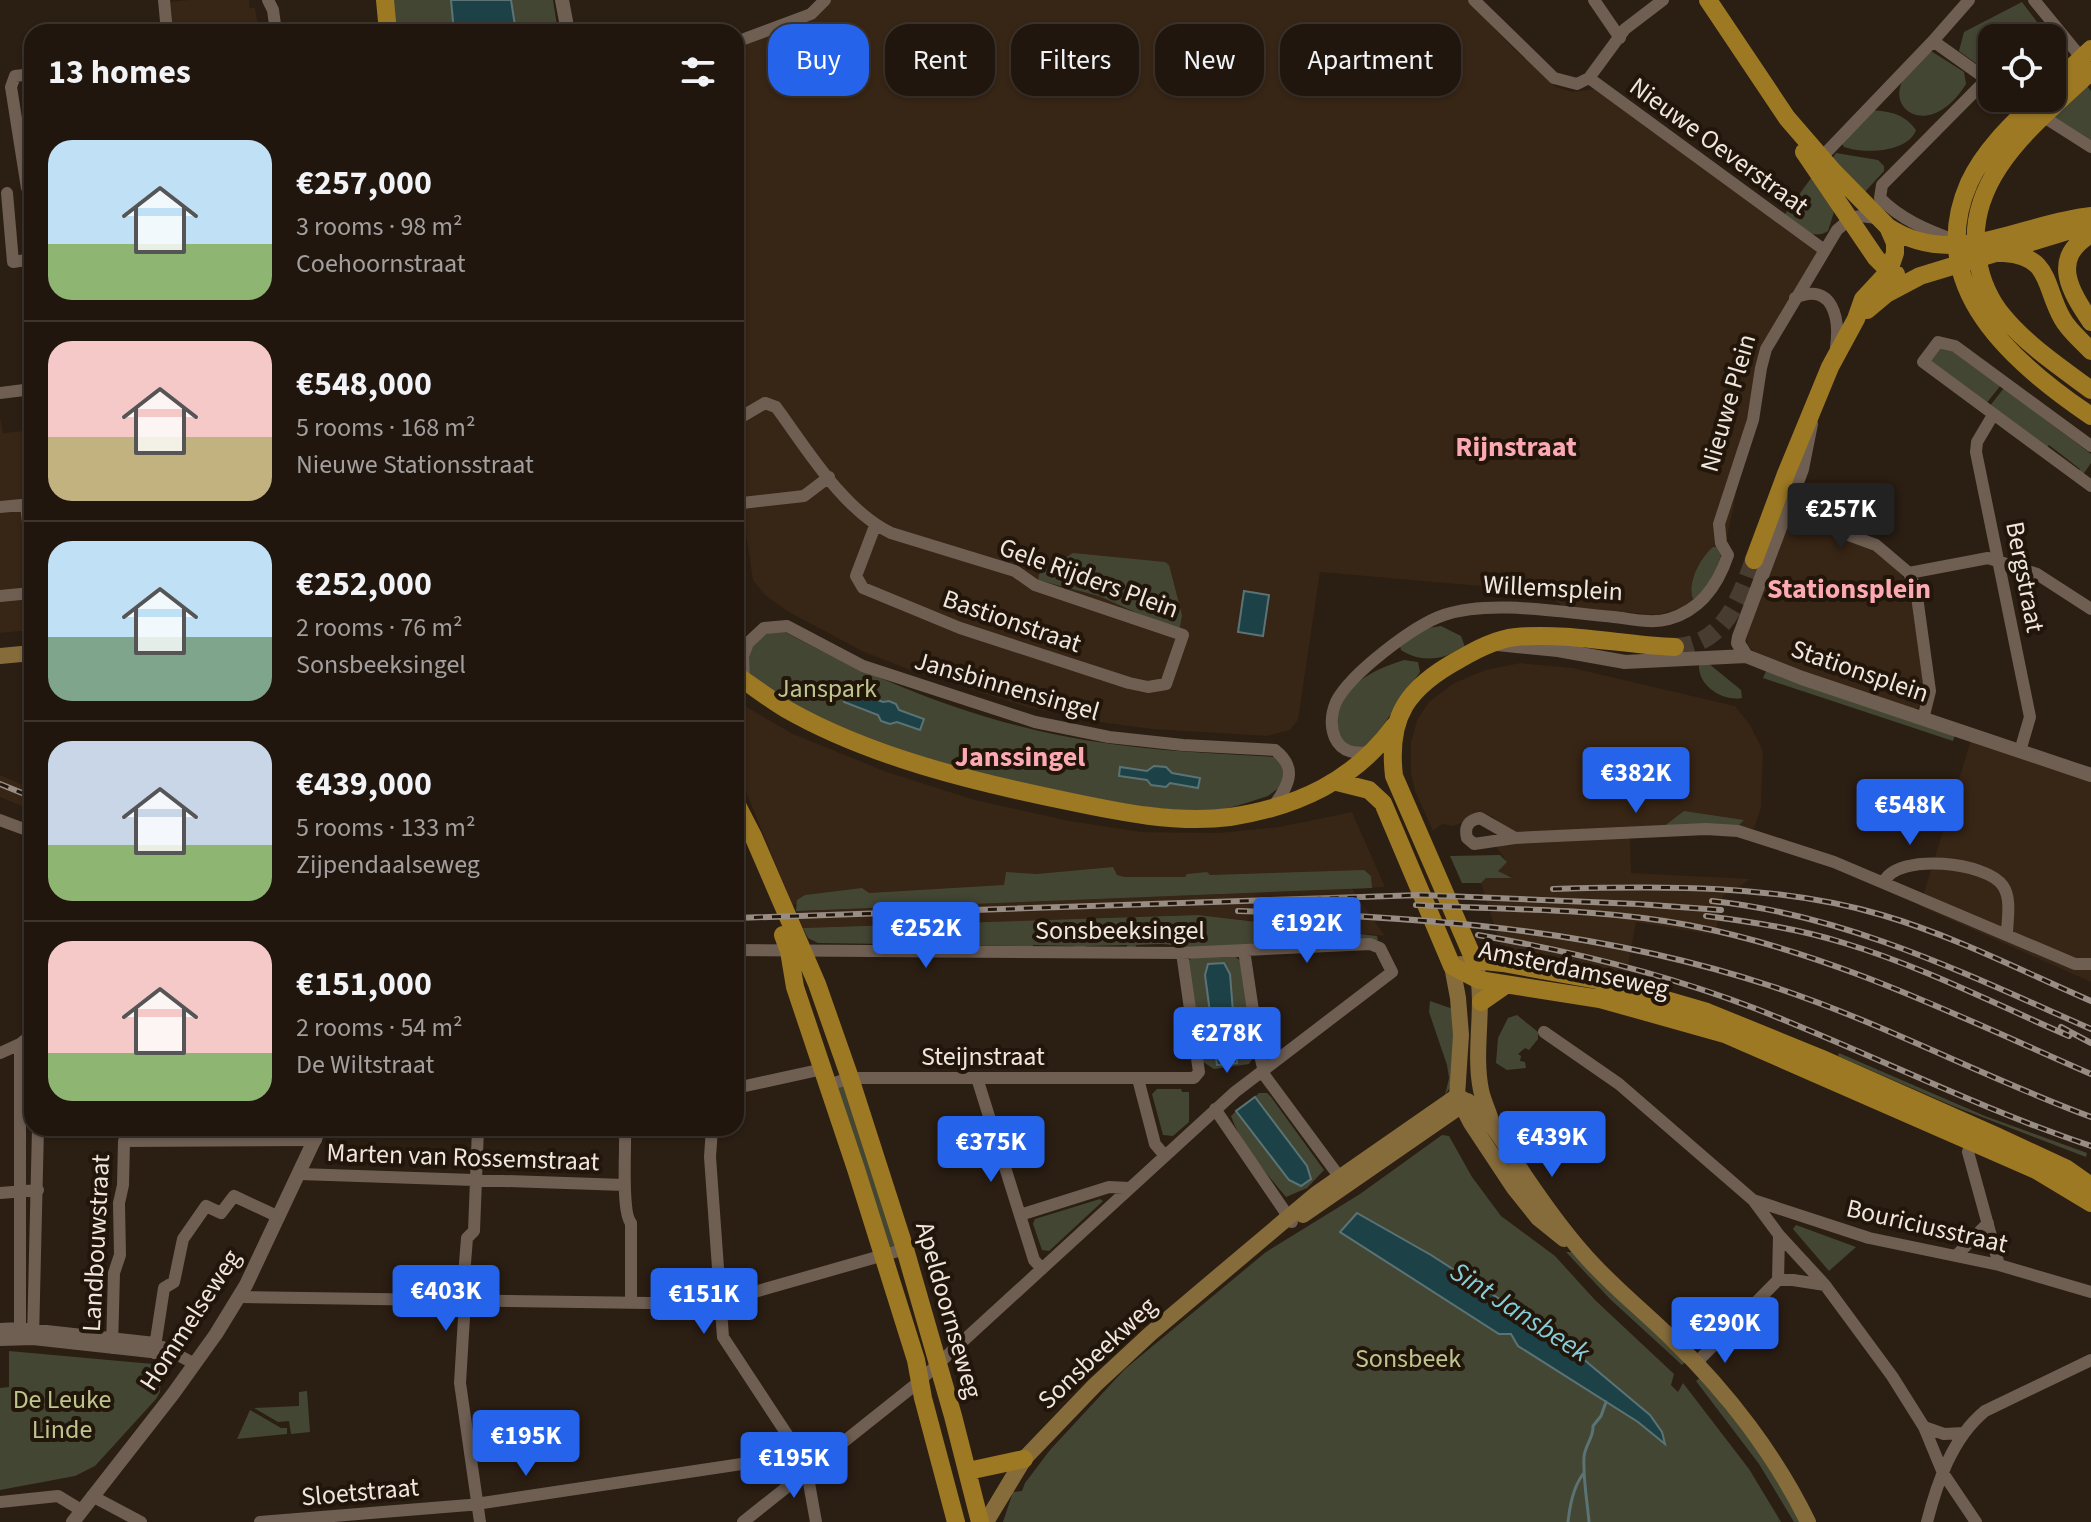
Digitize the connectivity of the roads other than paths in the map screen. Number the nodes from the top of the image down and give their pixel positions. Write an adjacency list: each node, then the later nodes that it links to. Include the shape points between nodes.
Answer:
1 (164, 0): 12 (street)
2 (268, 0): 13 (street)
3 (385, 0): 14 (main road)
4 (562, 0): 15 (street)
5 (1474, 0): 24 (street, via 1554,78 1577,84)
6 (1594, 0): 16 (street)
7 (1663, 0): 16 (street)
8 (1708, 0): 29 (main road, via 1790,130)
9 (1969, 0): 18 (street)
10 (2034, 0): 20 (street)
11 (819, 2): 17 (street, via 803,18)
12 (166, 24)
13 (275, 24)
14 (387, 24)
15 (566, 24)
16 (1620, 38): 24 (street)
17 (744, 39)
18 (1933, 41): 21 (street); 29 (street)
19 (2091, 49): 22 (main road)
20 (2091, 71): 51 (main road, via 1999,165 1982,198 1975,231 1984,284 2000,313)
21 (1978, 73)
22 (2066, 73)
23 (24, 75): 30 (street, via 12,79)
24 (1589, 78): 39 (street, Nieuwe Oeverstraat)
25 (1978, 92): 38 (street, via 1891,175 1880,198 1926,229)
26 (2031, 112): 56 (main road, via 1989,150 1969,184 1960,214 1958,253 1969,295 1988,328 2021,363)
27 (2046, 112): 28 (street)
28 (2091, 147)
29 (1820, 158): 34 (main road); 35 (main road)
30 (24, 165)
31 (24, 189): 32 (street)
32 (4, 194): 41 (street, via 13,262)
33 (2091, 216): 37 (main road, via 2066,218)
34 (1848, 220): 35 (street, via 1861,216); 39 (street, Nieuwe Plein); 42 (main road)
35 (1882, 222): 38 (main road, via 1909,239); 42 (main road, via 1895,243)
36 (2091, 232): 37 (main road); 46 (main road, via 2075,248 2066,269)
37 (2041, 233): 38 (main road); 40 (main road); 47 (main road, via 2071,311)
38 (1967, 245)
39 (1823, 249): 44 (street, Nieuwe Plein)
40 (2002, 253): 43 (main road); 48 (main road, via 2021,255 2040,266 2061,317)
41 (24, 260)
42 (1889, 271): 43 (main road); 45 (main road, via 1863,299)
43 (1920, 276): 45 (main road, via 1886,294)
44 (1795, 298): 49 (street, via 1818,294 1832,306 1838,329); 71 (street, Nieuwe Plein, via 1763,359 1753,420 1721,514 1719,536 1728,555 1723,570 1713,588)
45 (1856, 319): 49 (main road)
46 (2091, 322)
47 (2091, 334)
48 (2091, 351)
49 (1835, 358): 53 (main road)
50 (24, 390): 52 (street)
51 (2091, 390)
52 (0, 393)
53 (1812, 411): 63 (street, via 1810,441); 65 (main road)
54 (744, 415): 58 (street, via 772,404)
55 (1993, 415): 57 (street, via 1923,362 1938,342 1955,346); 59 (street); 66 (street, Bergstraat, via 1976,452)
56 (2087, 415)
57 (2091, 446)
58 (829, 477): 60 (street, via 804,496); 64 (street)
59 (2091, 486)
60 (744, 503)
61 (24, 505): 62 (street)
62 (0, 507)
63 (1786, 512): 67 (street, via 1876,545); 75 (street)
64 (875, 526): 72 (street, Gele Rijders Plein, via 1015,571 1035,585); 72 (street, Bastionstraat, via 856,576 863,588 960,628 1148,687 1166,684)
65 (1754, 560)
66 (1999, 560): 67 (street); 70 (street, via 2037,574); 82 (street, Bergstraat, via 2030,717)
67 (1909, 573): 80 (street, via 1916,589 1930,691)
68 (24, 594): 69 (street)
69 (0, 596)
70 (2091, 609)
71 (1688, 611): 83 (street, Willemsplein, via 1658,621 1528,610 1445,614 1394,642 1335,706 1333,729 1340,747)
72 (1183, 635)
73 (1488, 645): 74 (main road, Willemsplein, via 1536,637); 75 (street, via 1625,662 1716,659); 81 (main road, Willemsplein, via 1414,690)
74 (1675, 647)
75 (1742, 650): 80 (street, Stationsplein)
76 (744, 653): 86 (street, Jansbinnensingel, via 764,628 787,626 863,666 1035,722 1109,737 1275,750 1289,776)
77 (24, 654): 78 (main road)
78 (0, 656)
79 (744, 681): 86 (main road, Willemsplein, via 838,734 925,766 1014,790 1157,816 1229,817)
80 (1923, 719): 82 (street, Stationsplein)
81 (1396, 723): 83 (main road, Willemsplein); 98 (main road, Willemsplein, via 1392,761 1398,789)
82 (2020, 751): 84 (street, Stationsplein)
83 (1374, 752): 85 (main road, Willemsplein)
84 (2091, 775)
85 (1346, 781): 86 (main road, Willemsplein); 100 (main road, via 1376,794 1383,803)
86 (1273, 807)
87 (744, 819): 96 (main road, Apeldoornseweg)
88 (0, 820): 89 (street)
89 (24, 829)
90 (1515, 838): 92 (street, via 1738,831)
91 (744, 844): 96 (main road, Apeldoornseweg)
92 (1884, 882): 93 (street); 93 (street, via 1900,867 1934,863 1994,878 2007,893)
93 (2007, 935): 99 (street, via 2075,964)
94 (744, 950): 96 (street, Sonsbeeksingel)
95 (1244, 950): 97 (street, Sonsbeeksingel); 108 (street); 108 (street, Sonsbeeksingel, via 1370,944 1381,950 1392,972)
96 (795, 951): 97 (street, Sonsbeeksingel); 110 (main road, Apeldoornseweg, via 795,987); 111 (main road, Apeldoornseweg, via 817,984)
97 (1182, 953): 113 (street, Steijnstraat, via 1199,1072 1189,1079)
98 (1474, 960): 100 (main road, Amsterdamseweg); 101 (main road); 120 (main road, Amsterdamseweg, via 1597,980 1693,1008)
99 (2091, 964)
100 (1452, 966): 101 (main road, Amsterdamseweg); 115 (main road)
101 (1479, 980): 102 (main road, Amsterdamseweg); 103 (main road)
102 (1504, 986): 103 (main road); 127 (main road, Amsterdamseweg, via 1600,999 1705,1027)
103 (1481, 1002): 109 (main road)
104 (1544, 1032): 138 (street, via 1619,1084)
105 (24, 1041): 106 (street)
106 (20, 1044): 107 (street); 137 (street)
107 (0, 1053)
108 (1263, 1069): 116 (street); 131 (street)
109 (1479, 1074): 115 (main road); 119 (main road)
110 (826, 1077): 111 (street, Steijnstraat); 114 (street, Steijnstraat); 147 (main road, Apeldoornseweg)
111 (850, 1078): 112 (street, Steijnstraat); 145 (main road, Apeldoornseweg)
112 (977, 1078): 113 (street, Steijnstraat); 140 (street)
113 (1138, 1079): 128 (street, via 1155,1144)
114 (744, 1087)
115 (1465, 1100): 117 (main road, Sonsbeekweg); 118 (main road); 119 (main road); 131 (main road, Sonsbeekweg)
116 (1215, 1109): 128 (street); 142 (street)
117 (1442, 1120): 118 (main road); 131 (main road, Sonsbeekweg)
118 (1471, 1123): 146 (main road, via 1538,1218)
119 (1493, 1127): 146 (main road)
120 (1988, 1133): 127 (main road); 133 (main road, Amsterdamseweg, via 2067,1169)
121 (38, 1136): 135 (street)
122 (168, 1136): 162 (street, Landbouwstraat, via 124,1141)
123 (317, 1136): 129 (street, Hommelseweg)
124 (478, 1136): 130 (street)
125 (625, 1136): 132 (street)
126 (711, 1136): 157 (street)
127 (1970, 1147): 139 (main road, Amsterdamseweg, via 2059,1182); 143 (street)
128 (1165, 1156): 134 (street)
129 (300, 1174): 130 (street, Marten van Rossemstraat); 141 (street, Hommelseweg)
130 (475, 1180): 132 (street, Marten van Rossemstraat); 155 (street, via 474,1231 467,1238)
131 (1343, 1182): 142 (main road, Sonsbeekweg)
132 (624, 1185): 156 (street, via 631,1223)
133 (2091, 1186)
134 (1130, 1188): 140 (street, via 1109,1187); 150 (street)
135 (38, 1190): 137 (street); 160 (street)
136 (0, 1193): 137 (street)
137 (18, 1193): 159 (street)
138 (1753, 1200): 144 (street); 148 (street, Bouriciusstraat, via 1869,1238)
139 (2091, 1203)
140 (1020, 1215): 150 (street, via 1034,1260)
141 (279, 1217): 154 (street, Hommelseweg); 163 (street, via 234,1196 221,1213 206,1206 183,1239 178,1275 164,1288)
142 (1290, 1219): 172 (main road, Sonsbeekweg, via 1128,1354)
143 (1988, 1223): 148 (street); 149 (street)
144 (1779, 1235): 151 (street); 152 (street)
145 (905, 1249): 147 (street); 165 (main road, Apeldoornseweg)
146 (1582, 1252): 166 (main road)
147 (883, 1256): 157 (street); 168 (main road, Apeldoornseweg)
148 (1956, 1256): 149 (street, Bouriciusstraat)
149 (1999, 1265): 153 (street, Bouriciusstraat)
150 (1042, 1269): 165 (street)
151 (1778, 1280): 152 (street); 166 (street)
152 (1825, 1285): 169 (street)
153 (2091, 1292)
154 (239, 1297): 155 (street); 167 (street, Hommelseweg)
155 (463, 1301): 156 (street); 178 (street, via 462,1367)
156 (631, 1303): 157 (street)
157 (720, 1304): 171 (street, via 723,1337 790,1439)
158 (0, 1329): 159 (street)
159 (19, 1333): 160 (street); 161 (street)
160 (34, 1334): 162 (street)
161 (0, 1340)
162 (112, 1343): 163 (street)
163 (154, 1348): 167 (street)
164 (2091, 1360): 170 (street, via 1985,1411)
165 (938, 1363): 168 (street); 173 (main road, Apeldoornseweg)
166 (1696, 1363): 188 (main road, via 1771,1459)
167 (195, 1364): 176 (street, Hommelseweg)
168 (920, 1380): 174 (street); 186 (main road, Apeldoornseweg)
169 (1924, 1427): 170 (street); 175 (street)
170 (1964, 1433): 175 (street)
171 (795, 1456): 174 (street); 178 (street, Sloetstraat)
172 (1024, 1459): 173 (main road); 187 (main road, Sonsbeekweg)
173 (968, 1471): 187 (main road, Apeldoornseweg)
174 (807, 1472): 184 (street); 185 (street)
175 (1943, 1473): 189 (street); 190 (street)
176 (92, 1496): 179 (street, Hommelseweg); 180 (street)
177 (0, 1502): 179 (street, via 58,1496)
178 (482, 1503): 181 (street, Sloetstraat); 182 (street); 183 (street)
179 (77, 1516)
180 (138, 1521)
181 (260, 1522)
182 (480, 1522)
183 (488, 1522)
184 (743, 1522)
185 (816, 1522)
186 (956, 1522)
187 (983, 1522)
188 (1808, 1522)
189 (1927, 1522)
190 (1976, 1522)

